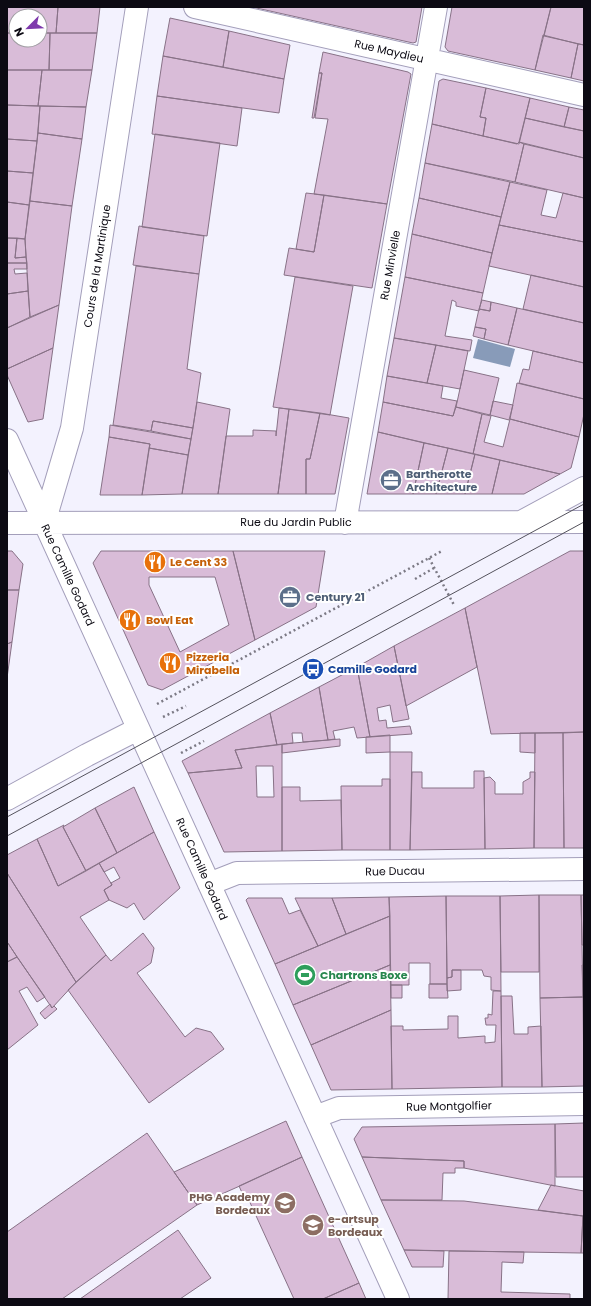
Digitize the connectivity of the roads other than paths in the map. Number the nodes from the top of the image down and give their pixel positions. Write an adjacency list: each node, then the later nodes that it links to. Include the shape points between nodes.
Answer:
1 (137, 7): 12 (street, Cours de la Martinique, via 72,428)
2 (195, 7): 4 (street, Rue Maydieu)
3 (436, 7): 4 (street, Rue Minvielle)
4 (427, 59): 5 (street, Rue Maydieu); 8 (street, Rue Minvielle)
5 (584, 95)
6 (7, 440): 12 (street, Rue Camille Godard)
7 (584, 488): 9 (street)
8 (345, 522): 9 (street, Rue du Jardin Public); 12 (street, Rue du Jardin Public)
9 (521, 522): 10 (street, Rue du Jardin Public)
10 (584, 522)
11 (7, 523): 12 (street, Rue du Jardin Public)
12 (44, 523): 13 (street, Rue Camille Godard)
13 (138, 729): 14 (street); 16 (street, Rue Camille Godard)
14 (7, 800)
15 (584, 869): 16 (street, Rue Ducau, via 238,873)
16 (209, 884): 18 (street, Rue Camille Godard)
17 (584, 1104): 18 (street, Rue Montgolfier, via 339,1108)
18 (315, 1117): 19 (street, Rue Camille Godard)
19 (398, 1299)

